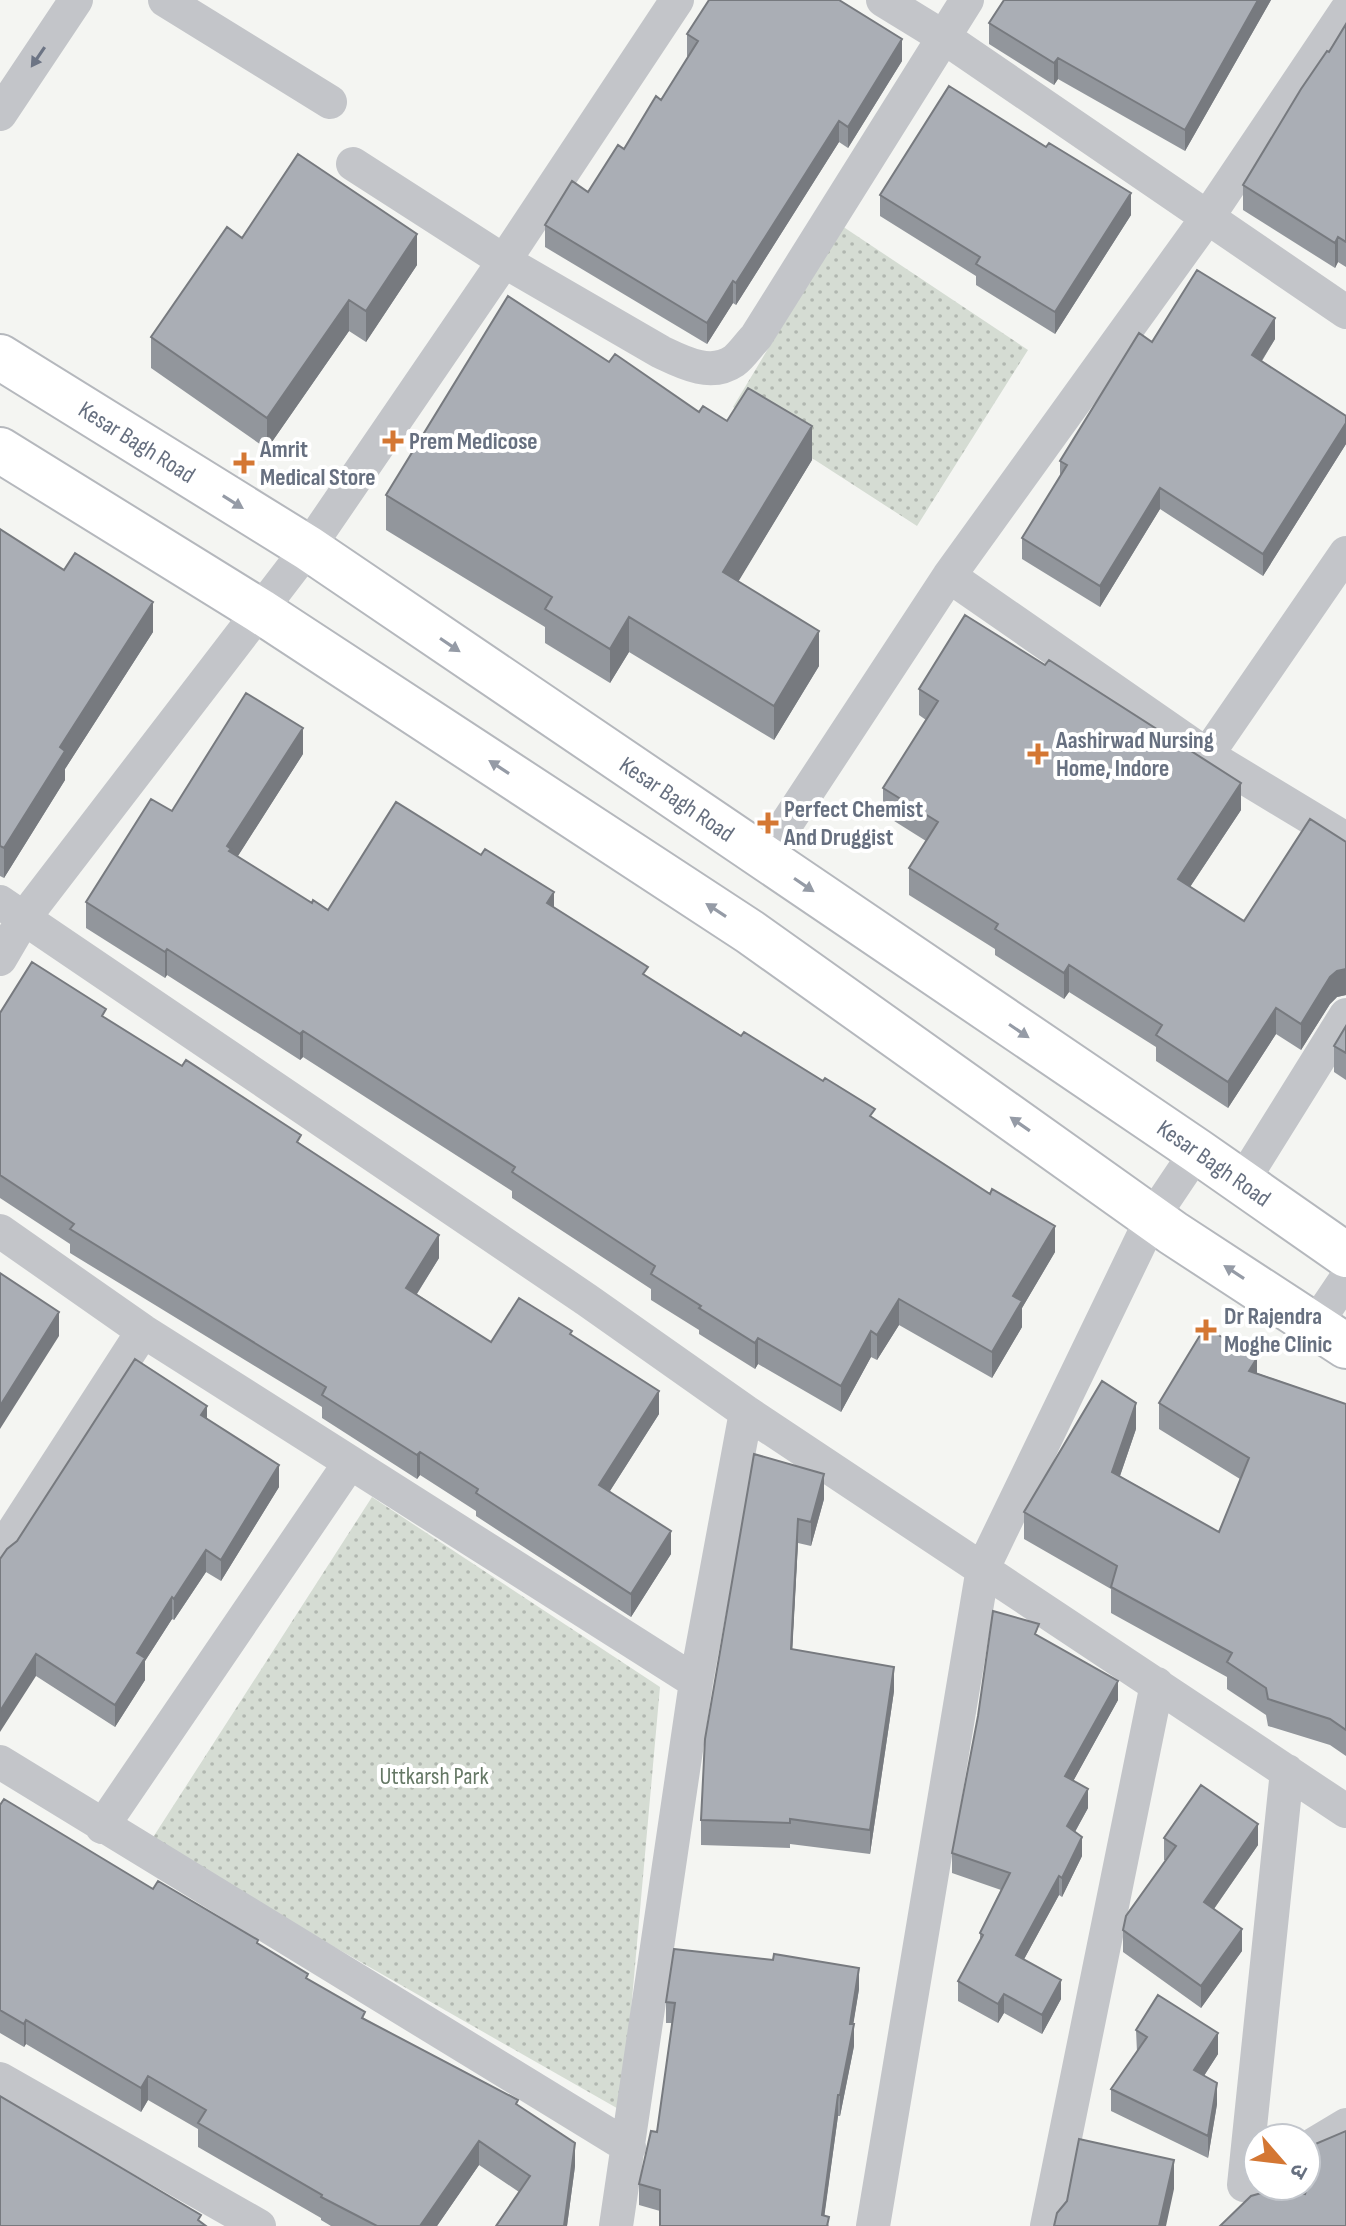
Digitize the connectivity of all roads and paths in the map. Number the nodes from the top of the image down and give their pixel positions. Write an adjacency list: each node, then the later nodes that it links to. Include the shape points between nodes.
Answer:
1 (76, 0): 9 (street, one-way to 9)
2 (165, 0): 8 (street)
3 (677, 0): 12 (street)
4 (883, 0): 7 (street)
5 (967, 0): 7 (street)
6 (1346, 11): 11 (street)
7 (945, 38): 11 (street); 12 (street, via 756,337 734,361 713,370 687,365)
8 (330, 102)
9 (0, 114)
10 (353, 164): 12 (street)
11 (1207, 218): 13 (street); 18 (street)
12 (504, 261): 16 (street)
13 (1346, 312)
14 (0, 357): 16 (main road, Kesar Bagh Road, one-way to 16)
15 (0, 450): 19 (main road)
16 (308, 548): 19 (street); 22 (main road, Kesar Bagh Road, one-way to 22)
17 (1346, 553): 20 (street)
18 (949, 576): 20 (street); 22 (street)
19 (260, 611): 23 (street); 28 (main road, one-way to 19, via 750,932)
20 (1207, 755): 21 (street)
21 (1346, 839)
22 (764, 858): 26 (main road, Kesar Bagh Road, one-way to 26)
23 (12, 910): 24 (street); 34 (street)
24 (0, 959)
25 (1346, 1015): 27 (street)
26 (1197, 1151): 27 (main road, Kesar Bagh Road); 28 (street)
27 (1242, 1182): 30 (main road, Kesar Bagh Road)
28 (1152, 1218): 33 (main road, one-way to 28); 37 (street)
29 (0, 1231): 32 (street)
30 (1346, 1255)
31 (1346, 1279): 33 (street)
32 (143, 1331): 35 (street); 36 (street)
33 (1330, 1335)
34 (746, 1412): 37 (street); 38 (street)
35 (349, 1464): 38 (street); 43 (street)
36 (0, 1552)
37 (983, 1568): 39 (street); 51 (street)
38 (696, 1682): 48 (street)
39 (1157, 1684): 41 (street); 52 (street)
40 (0, 1762): 43 (street)
41 (1287, 1771): 42 (street); 45 (street)
42 (1346, 1811)
43 (102, 1827): 48 (street)
44 (0, 2079): 49 (street)
45 (1251, 2122)
46 (1346, 2125): 47 (street)
47 (1322, 2139)
48 (629, 2147): 50 (street)
49 (259, 2226)
50 (616, 2226)
51 (873, 2226)
52 (1047, 2226)

